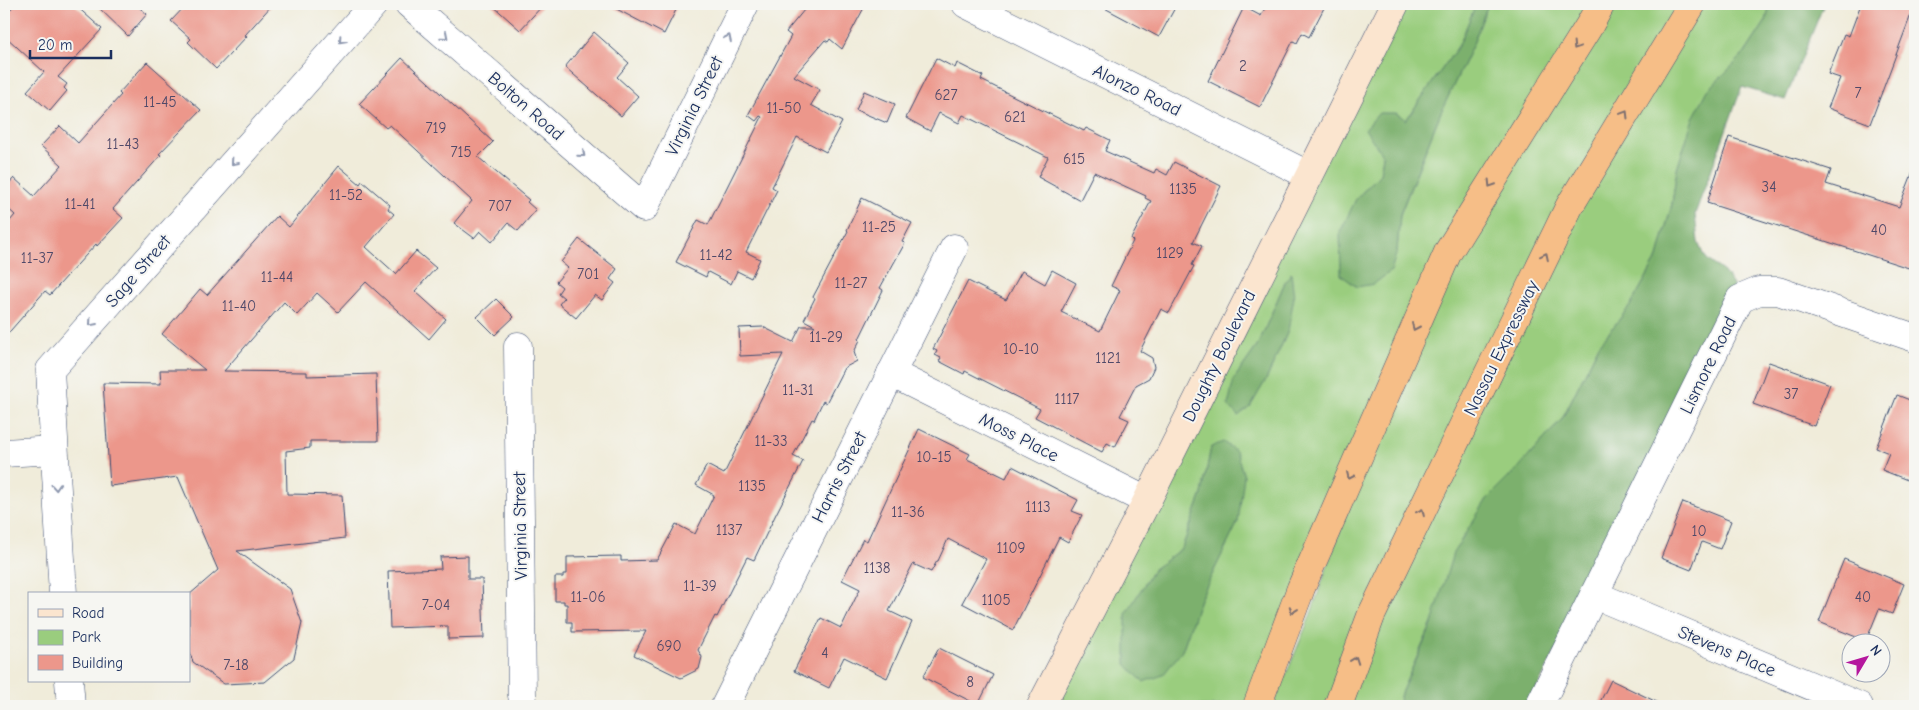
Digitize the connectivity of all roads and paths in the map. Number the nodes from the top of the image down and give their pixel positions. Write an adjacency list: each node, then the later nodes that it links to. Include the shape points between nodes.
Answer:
1 (374, 4): 14 (street, Sage Street, one-way to 14, via 50,370)
2 (409, 4): 9 (street, Bolton Road, one-way to 9)
3 (745, 4): 9 (street, Virginia Street, one-way to 3)
4 (966, 4): 8 (street, Alonzo Road)
5 (1395, 4): 8 (main road, Doughty Boulevard)
6 (1601, 4): 24 (highway, one-way to 24, via 1448,252 1301,588)
7 (1692, 4): 25 (highway, Nassau Expressway, one-way to 7, via 1371,616 1569,206)
8 (1308, 175): 16 (main road, Doughty Boulevard)
9 (644, 208)
10 (954, 248): 13 (street, Harris Street)
11 (1915, 338): 18 (street, Lismore Road, via 1778,291 1758,291 1740,299)
12 (518, 346): 21 (street, Virginia Street)
13 (891, 373): 16 (street, Moss Place); 22 (street, Harris Street)
14 (54, 450): 15 (street); 17 (street, Sage Street, one-way to 17)
15 (4, 453)
16 (1147, 501): 23 (main road, Doughty Boulevard)
17 (63, 592)
18 (1595, 595): 26 (street, Lismore Road); 27 (street, Stevens Place)
19 (70, 682): 20 (street)
20 (71, 706)
21 (524, 706)
22 (725, 706)
23 (1041, 706)
24 (1257, 706)
25 (1338, 706)
26 (1539, 706)
27 (1859, 706)

